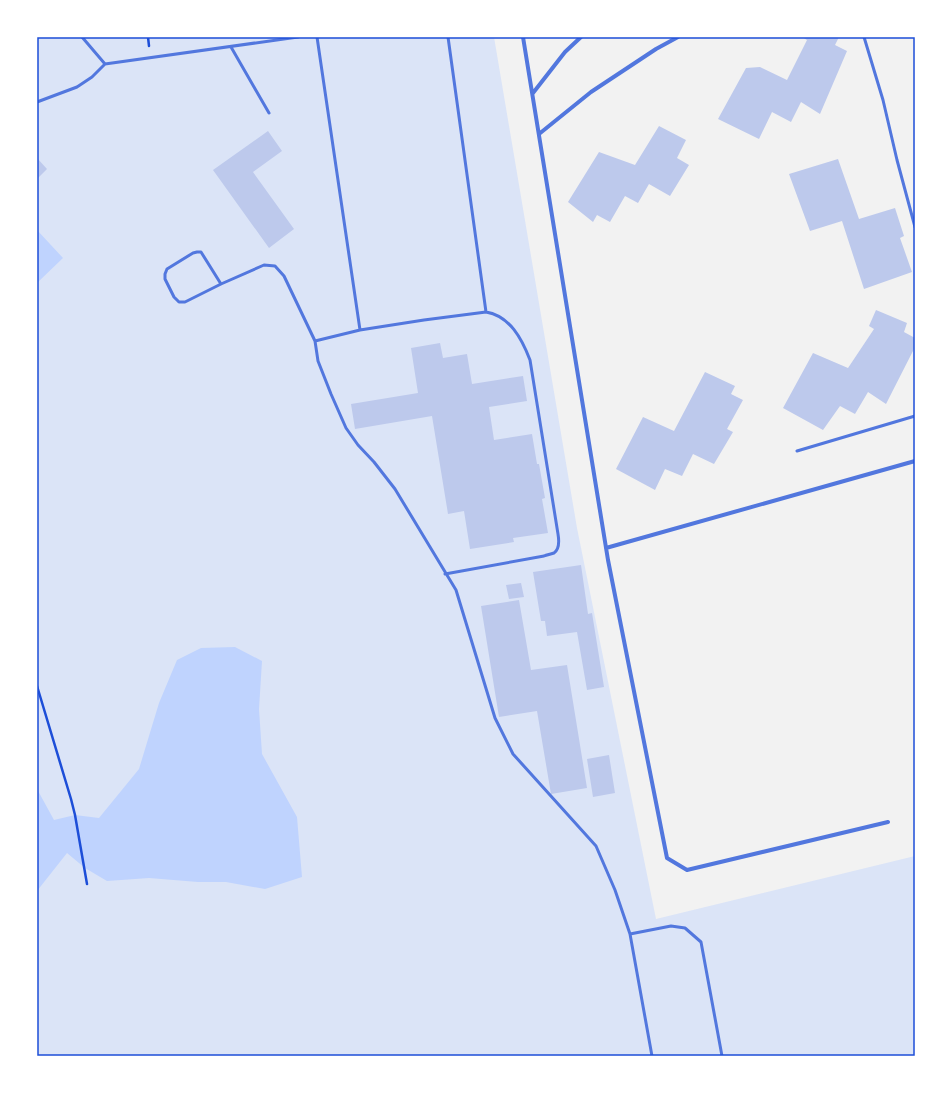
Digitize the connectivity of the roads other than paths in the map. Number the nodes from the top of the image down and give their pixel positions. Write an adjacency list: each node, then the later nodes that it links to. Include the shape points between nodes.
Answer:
1 (82, 37): 10 (lane)
2 (298, 37): 9 (lane)
3 (317, 37): 18 (lane)
4 (448, 37): 17 (lane)
5 (523, 37): 11 (street)
6 (581, 37): 11 (street, via 565,52)
7 (678, 37): 14 (street, via 591,92)
8 (864, 37): 15 (lane, via 883,100)
9 (231, 47): 10 (lane); 13 (lane)
10 (105, 64): 12 (lane, via 77,87)
11 (533, 93): 14 (street)
12 (37, 102)
13 (269, 113)
14 (539, 134): 23 (street)
15 (915, 227)
16 (221, 284): 16 (lane, via 201,252 193,253 167,269 164,274 174,297 179,302 185,302); 19 (lane, via 264,265 275,266 284,276)
17 (486, 312): 18 (lane); 24 (lane, via 500,316 510,324 521,339 530,360 559,542 554,553)
18 (360, 330): 19 (lane)
19 (315, 341): 24 (lane, via 318,361 346,428 395,489)
20 (915, 416): 21 (lane)
21 (797, 451)
22 (915, 461): 23 (street)
23 (606, 548): 25 (street, via 667,858 687,870)
24 (445, 574): 26 (lane, via 456,590 495,718 513,754 596,846)
25 (888, 822)
26 (630, 934): 27 (lane); 28 (lane, via 672,926 685,928 701,942)
27 (652, 1056)
28 (722, 1056)

